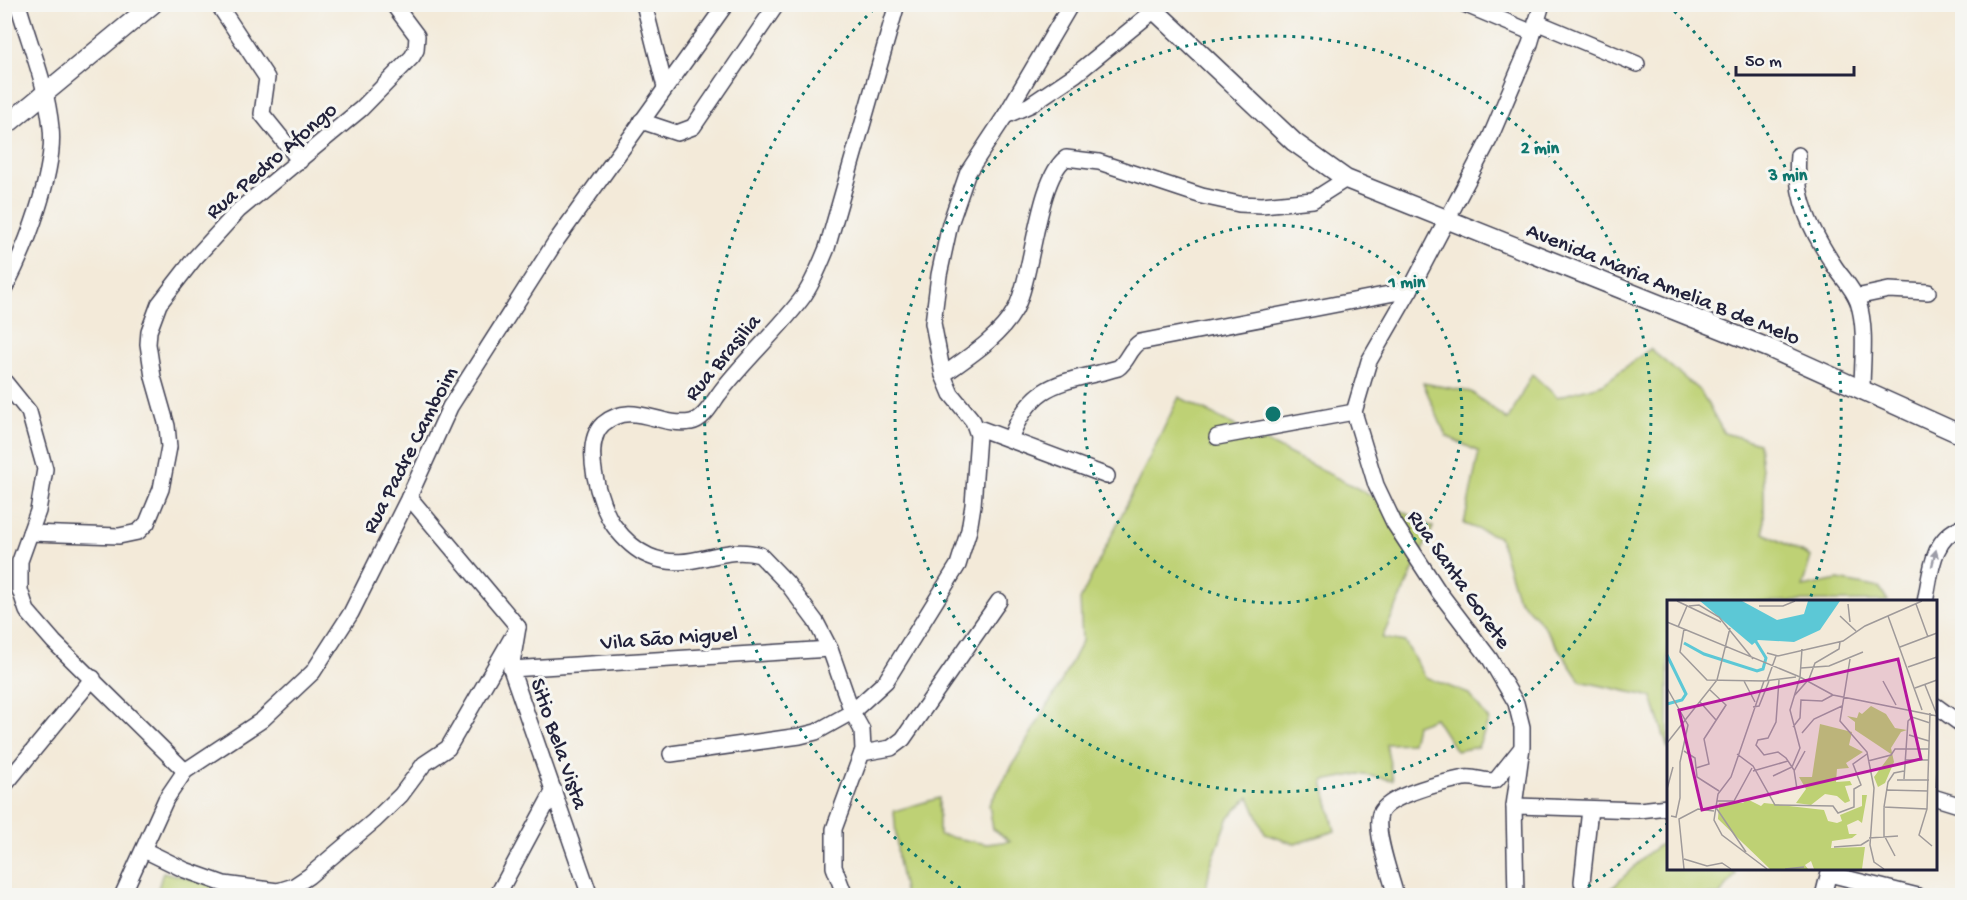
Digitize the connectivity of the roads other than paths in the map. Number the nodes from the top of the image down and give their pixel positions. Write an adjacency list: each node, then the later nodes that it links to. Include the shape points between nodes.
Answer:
1 (153, 4): 16 (street)
2 (218, 4): 21 (street, via 267,78 262,114)
3 (393, 4): 21 (street, Rua Pedro Afongo, via 413,27 416,50 361,110)
4 (644, 4): 15 (street)
5 (726, 4): 15 (street, Rua Padre Camboim)
6 (777, 4): 18 (street, via 693,127 677,134)
7 (897, 4): 43 (street, Rua Brasilia, via 827,248 803,297 701,417 689,423 633,412 604,424 594,435 592,456 603,502 613,525 628,542 650,556 684,563 730,552 760,555 809,610)
8 (1071, 4): 17 (street)
9 (1464, 4): 13 (street)
10 (1542, 4): 13 (street)
11 (1155, 6): 17 (street, via 1076,74 1030,105); 22 (street, Avenida Maria Amelia B de Melo, via 1294,142)
12 (14, 9): 16 (street)
13 (1535, 28): 14 (street); 23 (street, via 1490,138)
14 (1637, 64)
15 (665, 87): 18 (street, Rua Padre Camboim)
16 (46, 94): 19 (street); 24 (street, via 52,145 26,241)
17 (1005, 116): 28 (street, via 968,172 950,224 933,323)
18 (641, 121): 37 (street, Rua Padre Camboim, via 556,241 450,407)
19 (4, 127)
20 (1798, 155): 27 (street, via 1797,188 1806,216)
21 (300, 161): 39 (street, Rua Pedro Afongo, via 239,210 159,304 148,344 169,447 161,489 147,524 138,532 119,536)
22 (1346, 179): 23 (street, Avenida Maria Amelia B de Melo); 28 (street, via 1313,200 1239,204 1099,162 1066,158 1056,168 1051,182 1023,290 1010,318 989,340)
23 (1446, 220): 25 (street); 30 (street, Avenida Maria Amelia B de Melo, via 1749,340)
24 (4, 289)
25 (1410, 290): 31 (street, via 1369,361); 35 (street, via 1140,342 1118,368 1065,380 1031,399)
26 (1928, 292): 27 (street, via 1889,290)
27 (1856, 297): 30 (street, via 1862,319)
28 (943, 375): 32 (street, via 951,394)
29 (4, 381): 39 (street, via 29,412 45,469 44,489)
30 (1862, 390): 33 (street, Avenida Maria Amelia B de Melo)
31 (1354, 412): 34 (street); 49 (street, Rua Santa Gorete, via 1376,486 1394,523 1439,592 1490,659 1516,703)
32 (976, 427): 35 (street); 47 (street, via 973,505 958,565 886,681)
33 (1962, 435)
34 (1217, 438)
35 (1010, 439): 36 (street)
36 (1107, 476)
37 (410, 497): 42 (street); 52 (street, Rua Padre Camboim, via 351,613 313,672 262,720)
38 (1962, 527): 40 (street, one-way to 38, via 1937,548 1946,536)
39 (30, 533): 45 (street, via 19,576 27,611)
40 (1925, 600)
41 (999, 601): 50 (street, via 903,739 891,748)
42 (518, 627): 44 (street, Sitio Bela Vista); 60 (street, via 448,748 424,764 374,821 294,886 278,891 224,884)
43 (830, 649): 44 (street, Vila São Miguel); 47 (street)
44 (511, 669): 54 (street, Sitio Bela Vista)
45 (93, 678): 52 (street); 53 (street)
46 (1937, 707): 48 (street)
47 (852, 712): 50 (street, via 862,730); 51 (street, via 816,732 800,736)
48 (1962, 725)
49 (1522, 747): 56 (street, Rua Santa Gorete); 64 (street, via 1496,780 1468,777 1405,795 1381,811 1380,834)
50 (862, 753): 67 (street, via 834,829 834,867)
51 (671, 754)
52 (185, 771): 60 (street, Rua Padre Camboim, via 166,800)
53 (4, 786)
54 (554, 790): 65 (street); 66 (street, Sitio Bela Vista)
55 (1937, 799): 57 (street)
56 (1514, 806): 59 (street); 68 (street, Rua Santa Gorete)
57 (1962, 806)
58 (1667, 807): 59 (street)
59 (1590, 809): 62 (street)
60 (144, 850): 63 (street, Rua Padre Camboim)
61 (1830, 871): 69 (street); 70 (street)
62 (1582, 882)
63 (123, 894)
64 (1394, 895)
65 (497, 896)
66 (590, 896)
67 (845, 896)
68 (1516, 896)
69 (1823, 896)
70 (1918, 896)

